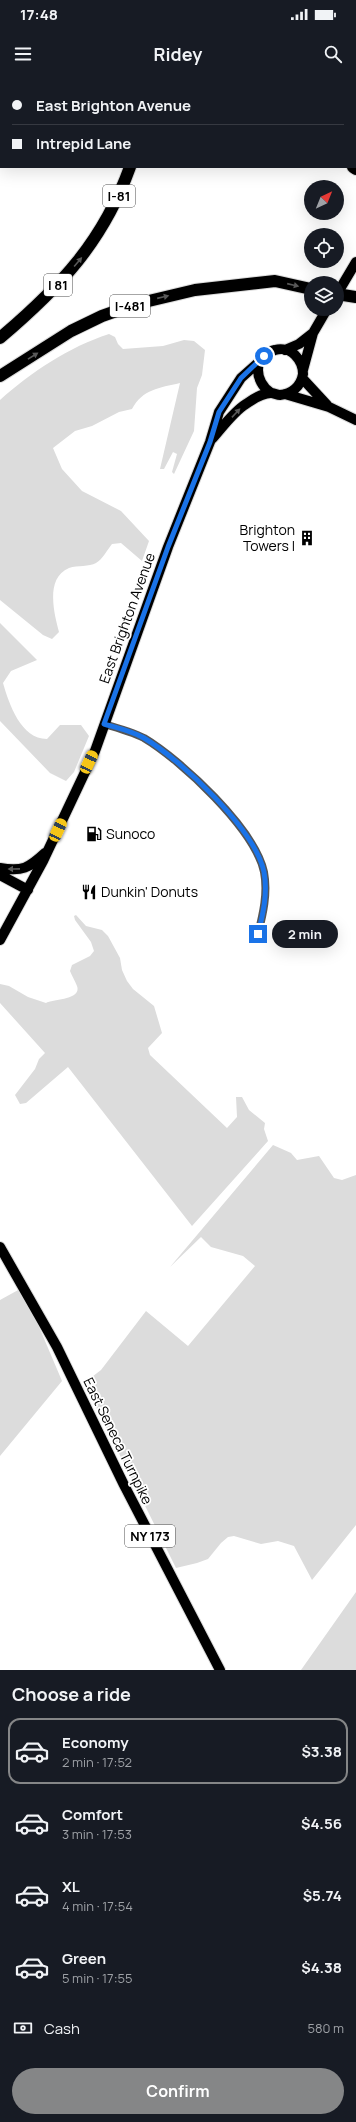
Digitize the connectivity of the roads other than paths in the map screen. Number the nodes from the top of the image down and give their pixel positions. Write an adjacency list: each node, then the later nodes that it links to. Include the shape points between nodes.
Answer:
1 (130, 168): 2 (highway, I-81)
2 (105, 224): 10 (highway, I 81, one-way to 2, via 54,290 89,249)
3 (356, 262): 4 (main road)
4 (344, 282)
5 (304, 287): 14 (highway, I-481, one-way to 5, via 71,331 136,304 195,290 275,281)
6 (344, 295): 7 (highway)
7 (356, 298)
8 (323, 316): 9 (main road)
9 (315, 328): 11 (main road, via 299,344); 13 (main road)
10 (0, 338)
11 (285, 350): 12 (main road, via 270,351); 13 (main road, via 298,358)
12 (259, 362): 15 (main road, via 258,377 265,389); 19 (main road, East Brighton Avenue, via 241,378 229,395 219,412)
13 (302, 375): 16 (main road, via 298,387); 17 (main road)
14 (0, 376)
15 (271, 393): 16 (main road); 19 (main road, one-way to 15, via 244,404)
16 (285, 394): 17 (main road)
17 (329, 407): 18 (main road)
18 (356, 420)
19 (210, 442): 20 (main road, East Brighton Avenue, via 165,554)
20 (104, 724): 21 (main road, East Brighton Avenue, via 95,751); 25 (street, via 143,738 163,750 195,778 246,835 260,859 266,884)
21 (49, 849): 22 (main road, one-way to 22, via 31,866 13,870); 24 (main road, East Brighton Avenue)
22 (0, 868)
23 (0, 875): 24 (main road)
24 (28, 890): 26 (main road)
25 (258, 934)
26 (0, 940)
27 (0, 1247): 28 (main road, East Seneca Turnpike / NY 173, via 57,1347 124,1485)
28 (220, 1670)

